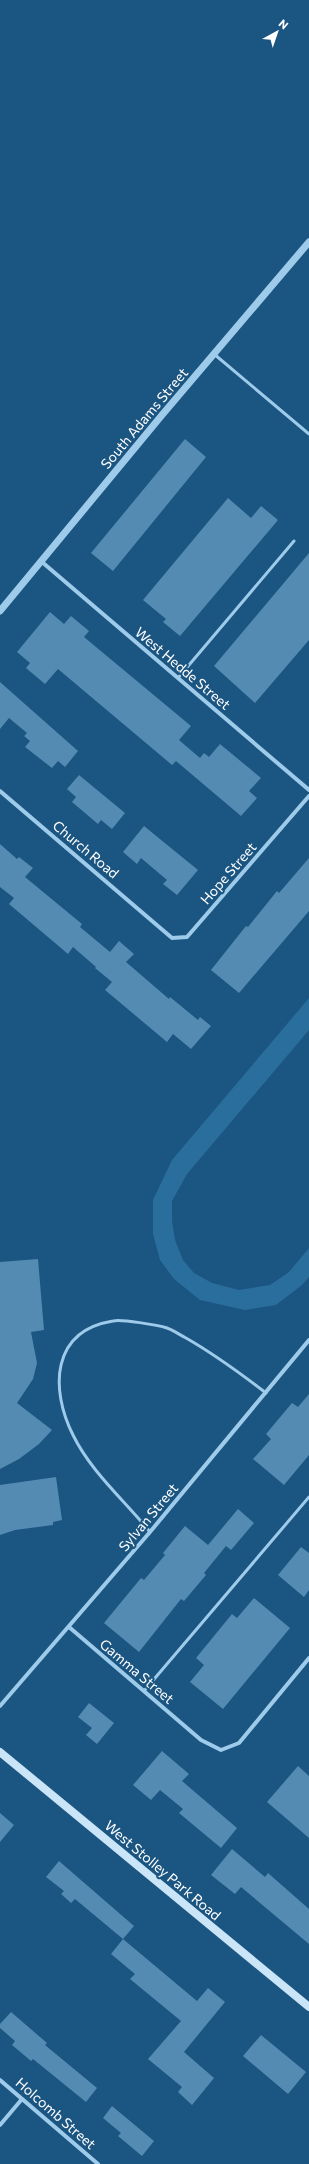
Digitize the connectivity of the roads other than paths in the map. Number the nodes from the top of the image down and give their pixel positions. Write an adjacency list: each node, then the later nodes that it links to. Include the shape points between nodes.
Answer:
1 (309, 242): 2 (street, South Adams Street)
2 (214, 354): 3 (lane); 5 (street, South Adams Street)
3 (309, 434)
4 (294, 542): 7 (lane)
5 (42, 562): 6 (street, South Adams Street); 7 (street, West Hedde Street)
6 (0, 611)
7 (178, 678): 8 (street, West Hedde Street)
8 (309, 790)
9 (0, 791): 11 (street, Church Road)
10 (309, 796): 11 (street, Hope Street, via 187,937 172,938)
11 (157, 925)
12 (309, 1340): 13 (street, Sylvan Street)
13 (266, 1393): 15 (street, Sylvan Street); 15 (lane, via 227,1364 168,1328 114,1320 93,1326 75,1337 61,1360 59,1383 62,1408 73,1435 87,1459)
14 (309, 1497): 18 (lane)
15 (150, 1532): 16 (street, Sylvan Street)
16 (68, 1627): 18 (street, Gamma Street); 19 (street, Sylvan Street)
17 (309, 1658): 18 (street, Gamma Street, via 238,1743 221,1750 202,1740)
18 (144, 1691)
19 (0, 1706)
20 (0, 1752): 21 (main road, West Stolley Park Road)
21 (309, 2007)
22 (0, 2080): 23 (street, Holcomb Street)
23 (22, 2099): 24 (street); 25 (street, Holcomb Street)
24 (0, 2125)
25 (98, 2164)

